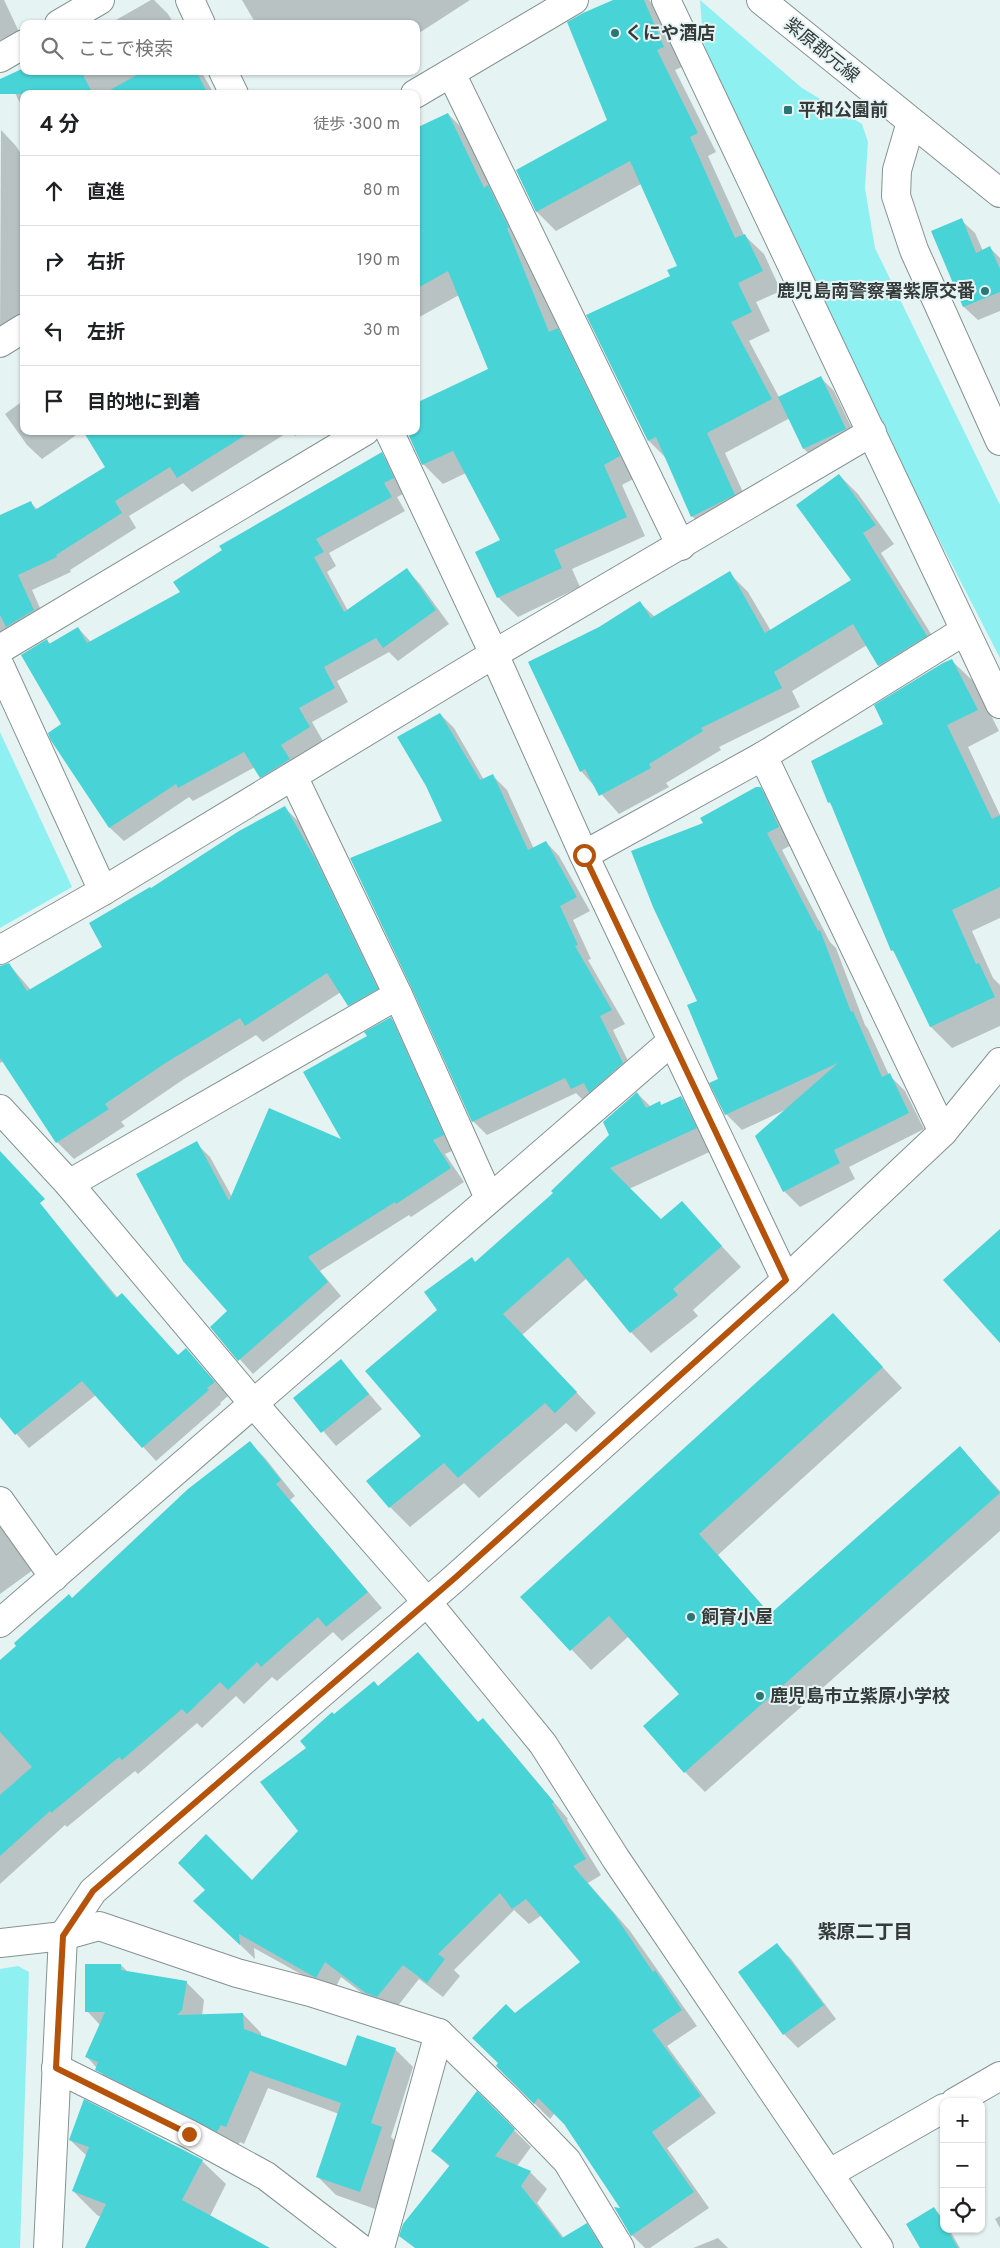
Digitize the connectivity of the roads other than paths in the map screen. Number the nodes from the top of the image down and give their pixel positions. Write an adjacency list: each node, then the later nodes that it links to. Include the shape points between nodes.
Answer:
1 (100, 0): 6 (street)
2 (190, 0): 7 (street)
3 (574, 0): 10 (street)
4 (666, 0): 18 (street)
5 (761, 0): 14 (street, 紫原郡元線)
6 (66, 20)
7 (199, 20)
8 (20, 46): 9 (street)
9 (0, 58)
10 (451, 73): 13 (street); 22 (street)
11 (225, 75): 12 (street)
12 (232, 90)
13 (420, 91)
14 (911, 122): 15 (street, 紫原郡元線); 21 (street, via 897,170 896,196 914,250)
15 (1000, 194)
16 (20, 330): 17 (street)
17 (0, 343)
18 (872, 432): 22 (street); 23 (street)
19 (358, 435): 24 (street)
20 (392, 435): 25 (street)
21 (1000, 441)
22 (681, 546): 25 (street)
23 (964, 630): 27 (street); 28 (street)
24 (0, 648)
25 (494, 654): 29 (street); 30 (street)
26 (0, 666): 31 (street)
27 (1000, 704)
28 (763, 756): 30 (street); 37 (street)
29 (293, 776): 31 (street); 33 (street)
30 (584, 855): 34 (street)
31 (103, 891): 32 (street)
32 (0, 950)
33 (398, 995): 38 (street); 39 (street)
34 (672, 1041): 39 (street); 40 (street)
35 (1000, 1062): 37 (street)
36 (0, 1109): 38 (street)
37 (943, 1132): 40 (street)
38 (69, 1184): 41 (street)
39 (489, 1198): 41 (street)
40 (786, 1280): 44 (street)
41 (253, 1403): 43 (street); 44 (street)
42 (0, 1501): 43 (street)
43 (54, 1577): 45 (street)
44 (427, 1602): 46 (street, via 93,1891); 53 (street, via 543,1744 616,1859)
45 (0, 1623)
46 (63, 1936): 47 (street); 48 (street, via 99,1926 237,1973 310,1992); 49 (street)
47 (0, 1943)
48 (439, 2033): 56 (street); 57 (street, via 567,2161)
49 (56, 2068): 54 (street); 55 (street, via 266,2176)
50 (1000, 2076): 51 (street)
51 (962, 2098)
52 (940, 2110): 53 (street)
53 (830, 2173): 58 (street)
54 (48, 2248)
55 (360, 2248)
56 (380, 2248)
57 (620, 2248)
58 (879, 2248)

